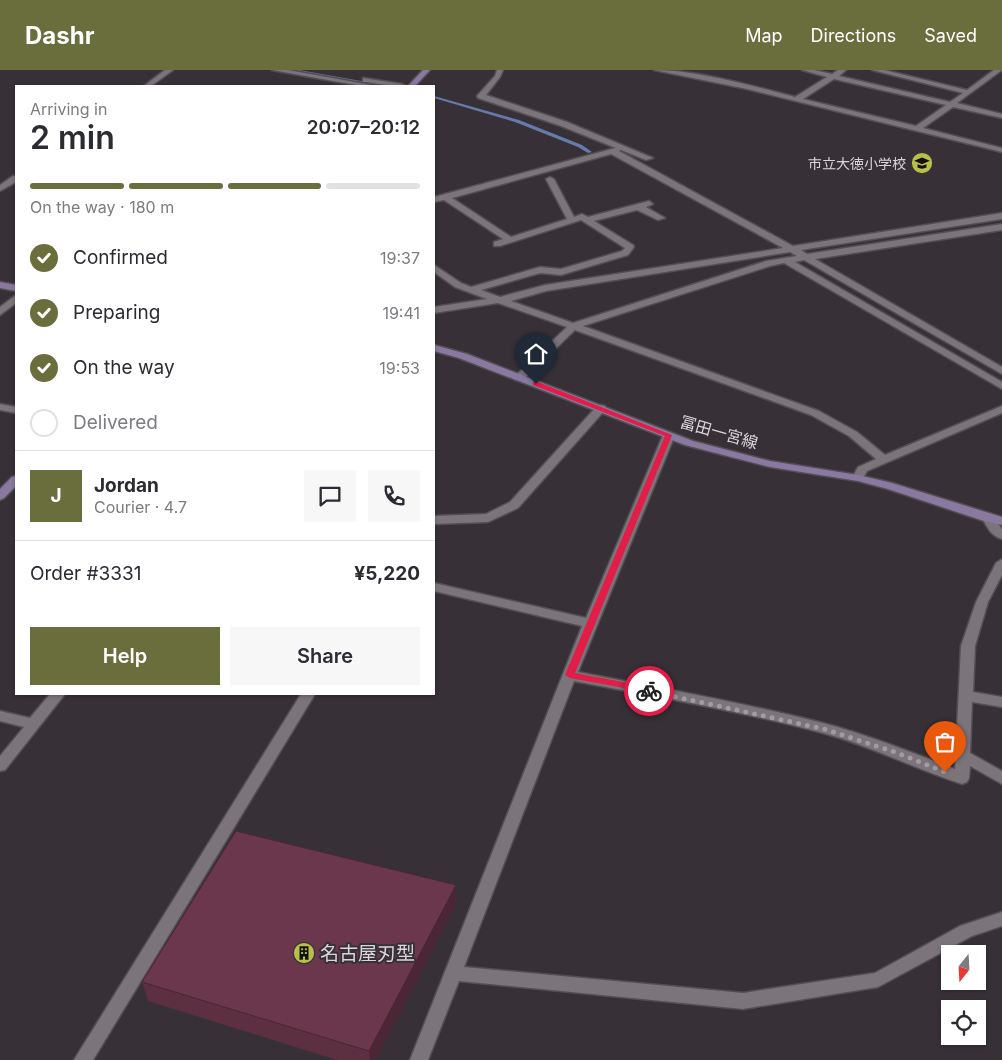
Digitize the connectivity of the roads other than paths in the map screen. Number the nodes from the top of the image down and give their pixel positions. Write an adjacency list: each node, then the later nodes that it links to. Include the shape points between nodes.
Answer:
1 (170, 70): 14 (street)
2 (275, 70): 15 (street)
3 (308, 70): 16 (street)
4 (428, 70): 17 (main road)
5 (500, 70): 23 (street, via 481,96)
6 (657, 70): 12 (street)
7 (695, 70): 12 (street)
8 (805, 70): 13 (street)
9 (843, 70): 13 (street)
10 (875, 70): 18 (street)
11 (999, 70): 18 (street)
12 (686, 75): 19 (street)
13 (832, 77): 19 (street); 20 (street)
14 (148, 85)
15 (367, 85)
16 (396, 85)
17 (412, 85)
18 (968, 92): 20 (street)
19 (797, 99): 22 (street)
20 (952, 104): 21 (street); 22 (street)
21 (1002, 116)
22 (917, 129): 24 (street)
23 (624, 148): 25 (street); 26 (street)
24 (1002, 150)
25 (612, 151): 30 (street); 41 (street)
26 (649, 158)
27 (15, 179): 29 (street)
28 (550, 179): 36 (street)
29 (0, 189)
30 (446, 197): 31 (street); 39 (street)
31 (435, 200)
32 (649, 204): 33 (street)
33 (638, 207): 35 (street); 37 (street)
34 (1002, 216): 41 (street)
35 (661, 218)
36 (572, 220): 37 (street, via 582,217); 39 (street)
37 (586, 220): 47 (street, via 630,247 625,253 561,272 540,270)
38 (1002, 227): 42 (street)
39 (510, 240): 40 (street)
40 (496, 244)
41 (791, 249): 42 (street); 49 (street, via 545,288)
42 (806, 258): 43 (street); 54 (street)
43 (787, 261): 52 (street); 56 (street)
44 (435, 269): 47 (street)
45 (0, 285): 46 (main road)
46 (15, 288)
47 (470, 290): 49 (street)
48 (15, 299): 51 (street)
49 (498, 300): 50 (street); 52 (street)
50 (435, 310)
51 (0, 312)
52 (574, 326): 55 (street); 62 (street, via 815,413 853,434)
53 (435, 348): 55 (main road, 冨田一宮線)
54 (1002, 371)
55 (519, 378): 58 (main road, 冨田一宮線)
56 (1002, 386)
57 (0, 407): 60 (street)
58 (601, 408): 61 (main road, 冨田一宮線); 67 (street, via 514,504 488,518)
59 (1002, 409): 62 (street)
60 (15, 410)
61 (669, 435): 63 (main road, 冨田一宮線, via 770,464); 72 (street)
62 (884, 460): 63 (street, via 862,469)
63 (858, 478): 66 (main road, 冨田一宮線)
64 (15, 480): 65 (main road)
65 (0, 496)
66 (988, 518): 68 (main road, 冨田一宮線); 69 (street)
67 (435, 520)
68 (1002, 521)
69 (1002, 535)
70 (1002, 563): 76 (street, via 982,602 968,646)
71 (435, 587): 72 (street)
72 (590, 623): 73 (street)
73 (570, 675): 80 (street, via 710,702 824,729 962,778); 84 (street)
74 (57, 695): 79 (street)
75 (307, 695): 85 (street)
76 (966, 696): 77 (street); 80 (street)
77 (1002, 702)
78 (0, 716): 79 (street)
79 (33, 724): 81 (street)
80 (963, 755): 82 (street)
81 (0, 766)
82 (1002, 778)
83 (1002, 919): 84 (street, via 966,932 878,980 743,1001)
84 (453, 972): 86 (street)
85 (83, 1060)
86 (419, 1060)

